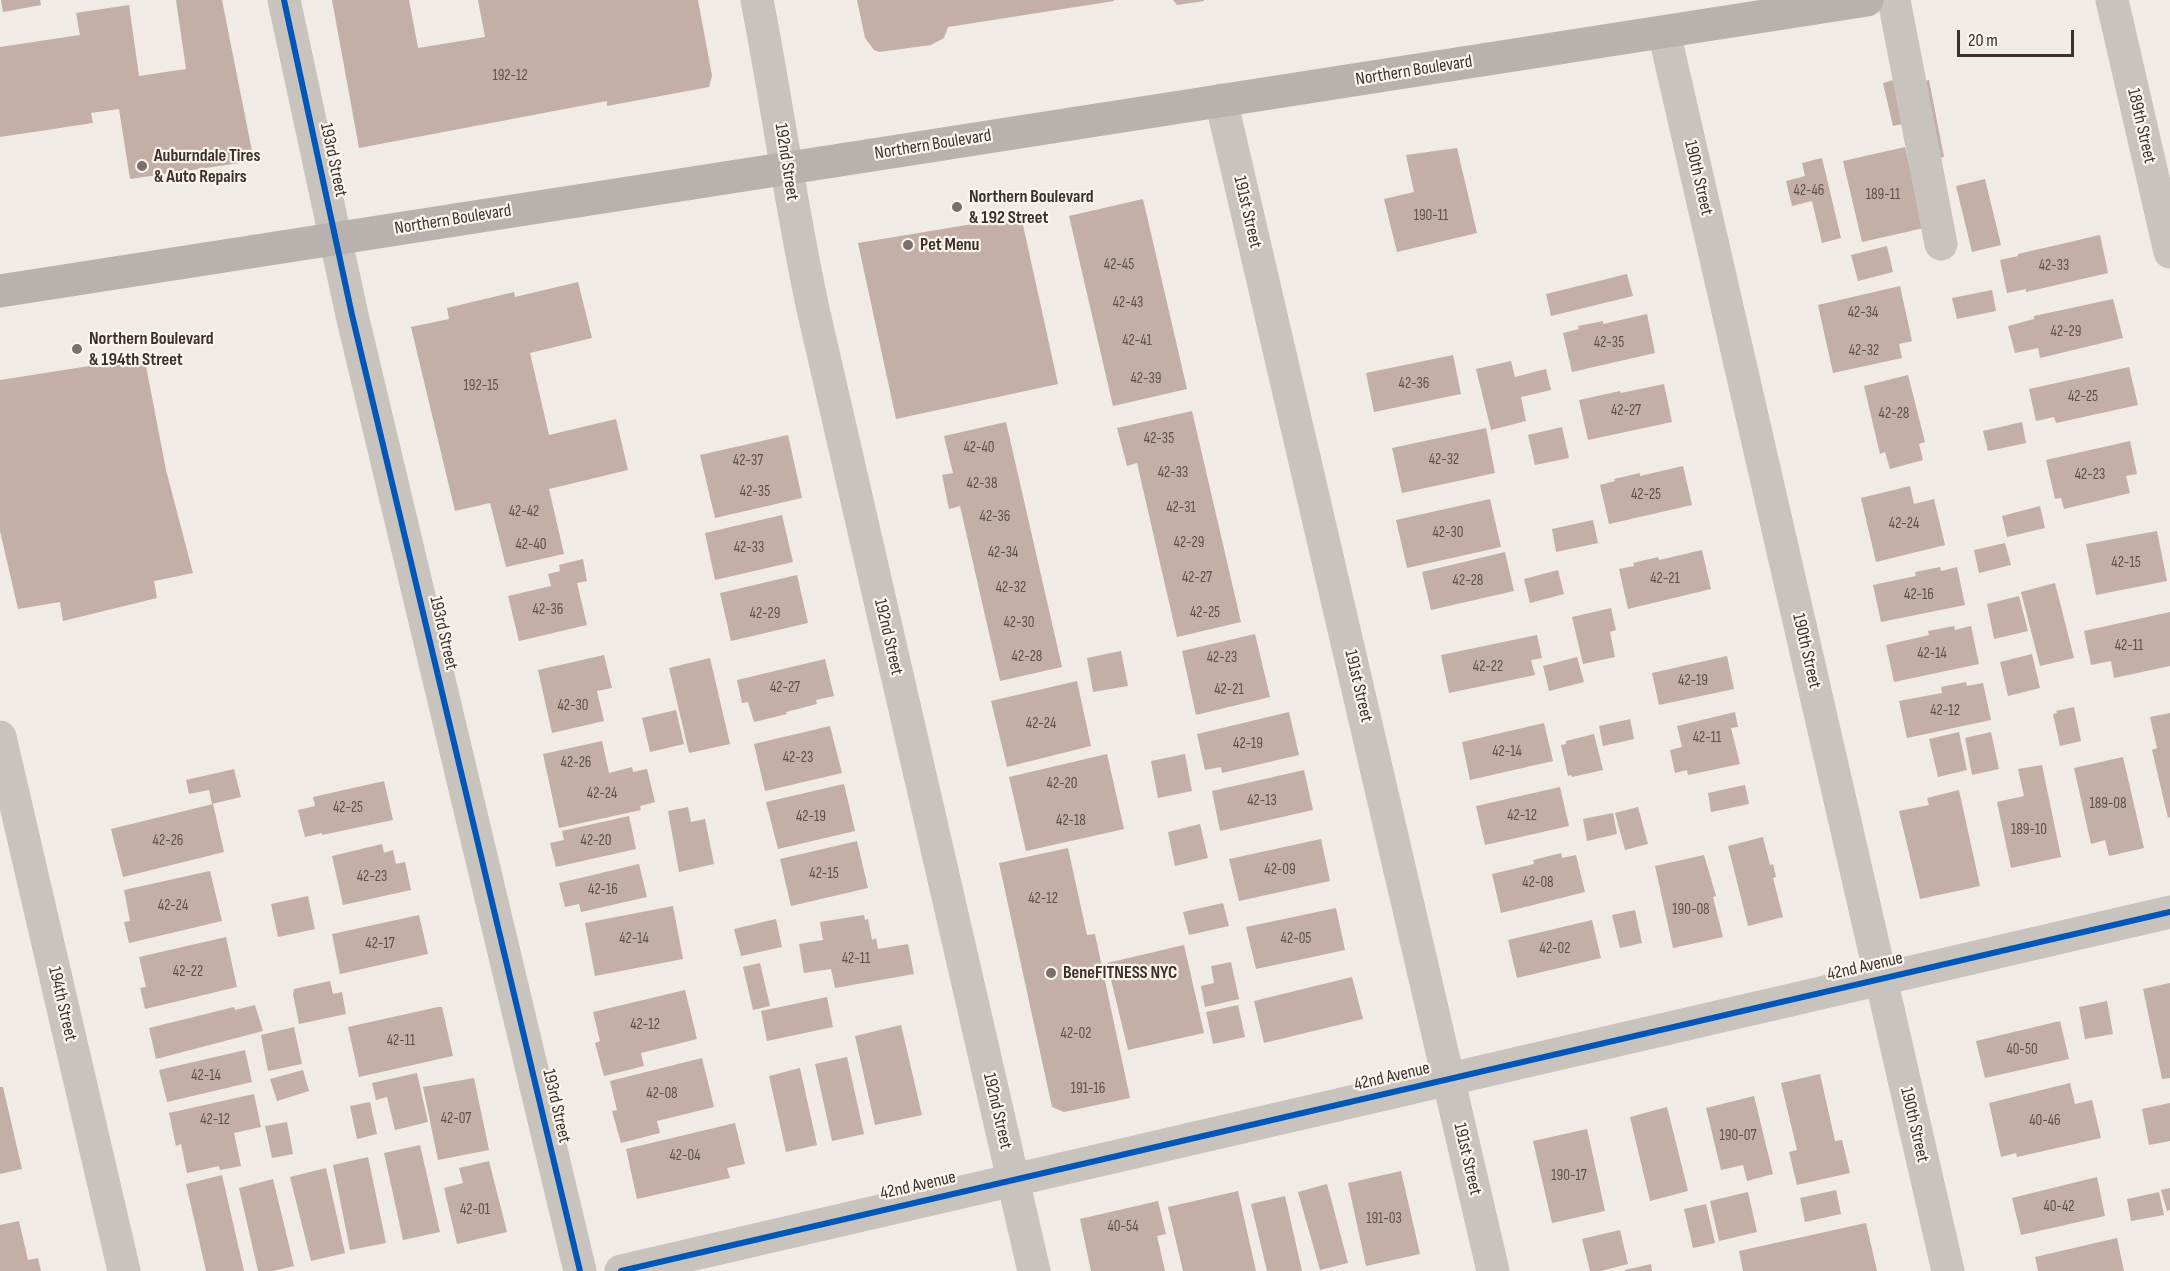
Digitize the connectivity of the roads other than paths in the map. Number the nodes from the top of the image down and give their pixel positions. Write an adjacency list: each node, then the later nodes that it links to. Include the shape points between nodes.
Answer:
1 (284, 0): 9 (street, 193rd Street)
2 (757, 0): 8 (street, 192nd Street)
3 (1867, 0): 6 (main road, Northern Boulevard)
4 (1894, 0): 10 (street)
5 (2112, 0): 11 (street, 189th Street)
6 (1664, 32): 7 (main road, Northern Boulevard); 15 (street, 190th Street)
7 (1221, 100): 8 (main road, Northern Boulevard); 16 (street, 191st Street)
8 (787, 168): 9 (main road, Northern Boulevard); 17 (street, 192nd Street, via 813,309)
9 (334, 238): 12 (main road, Northern Boulevard); 19 (street, 193rd Street)
10 (1941, 244)
11 (2170, 252)
12 (0, 291)
13 (0, 737): 18 (street, 194th Street)
14 (2170, 912): 15 (street, 42nd Avenue)
15 (1880, 980): 16 (street, 42nd Avenue); 23 (street, 190th Street)
16 (1449, 1079): 17 (street, 42nd Avenue); 22 (street, 191st Street)
17 (1013, 1180): 20 (street, 42nd Avenue); 21 (street, 192nd Street)
18 (124, 1271)
19 (580, 1271)
20 (621, 1271)
21 (1034, 1271)
22 (1493, 1271)
23 (1948, 1271)

